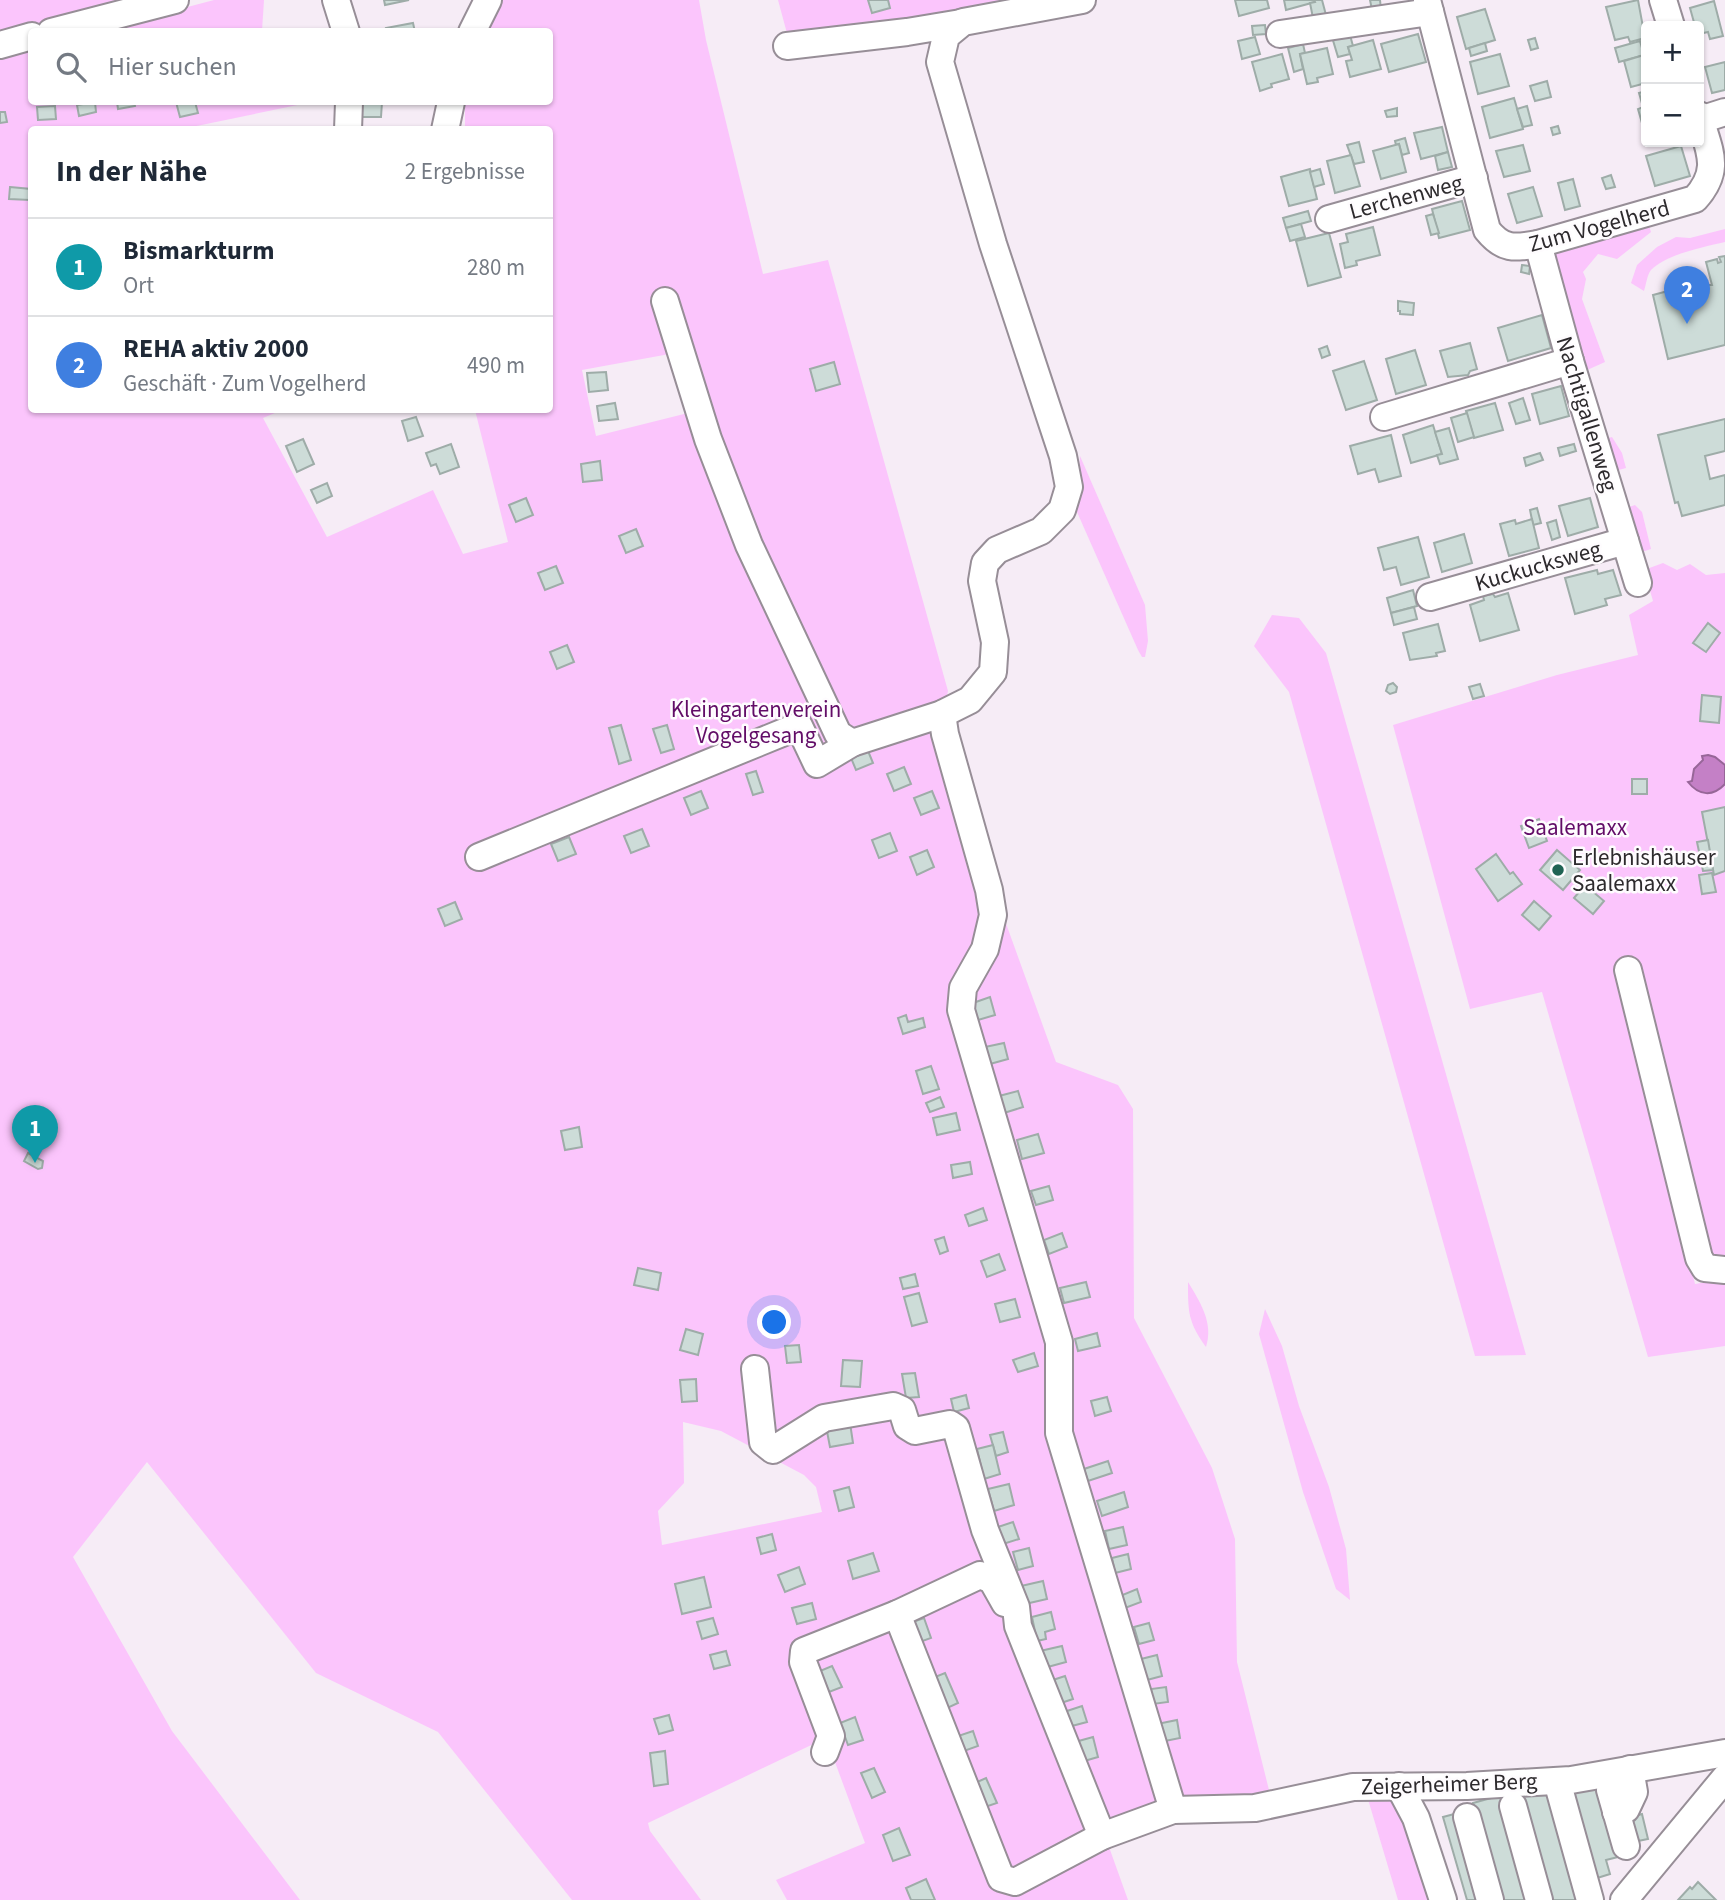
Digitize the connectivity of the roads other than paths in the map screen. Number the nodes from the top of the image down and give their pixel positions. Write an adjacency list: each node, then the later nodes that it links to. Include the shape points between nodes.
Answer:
1 (175, 0): 9 (street)
2 (336, 0): 10 (street)
3 (488, 0): 11 (street)
4 (1082, 0): 8 (street)
5 (1663, 0): 7 (street)
6 (1429, 6): 12 (street); 21 (street, Zum Vogelherd)
7 (1669, 21)
8 (963, 22): 15 (street); 30 (street, via 946,36 940,62 1069,487 1062,510 1041,531 997,550 985,563 982,581 995,642 993,672 970,700)
9 (66, 28)
10 (344, 28)
11 (474, 28)
12 (1286, 36)
13 (28, 38): 14 (street)
14 (3, 44)
15 (787, 46)
16 (349, 105): 19 (street)
17 (450, 105): 20 (street)
18 (1708, 116): 23 (street, Zum Vogelherd, via 1713,167 1708,184 1695,199 1662,220)
19 (348, 126)
20 (445, 126)
21 (1474, 178): 22 (street, Lerchenweg); 23 (street, Zum Vogelherd, via 1487,230 1496,242 1514,248)
22 (1335, 219)
23 (1538, 244): 25 (street, Nachtigallenweg)
24 (665, 301): 31 (street, via 708,439 749,545 838,734)
25 (1570, 361): 26 (street); 27 (street, Nachtigallenweg)
26 (1394, 418)
27 (1625, 541): 28 (street, Nachtigallenweg); 29 (street, Kuckucksweg)
28 (1638, 583)
29 (1445, 598)
30 (942, 714): 31 (street); 45 (street, via 993,915 985,949 963,988 961,1010 1059,1342 1059,1433)
31 (852, 743): 32 (street, via 817,764 799,726)
32 (478, 857)
33 (1629, 970): 34 (street, via 1699,1258 1705,1268)
34 (1725, 1270)
35 (755, 1369): 37 (street, via 762,1442 773,1450 824,1418 893,1406 902,1410 907,1426 915,1432 950,1424 956,1429 985,1530 1016,1607)
36 (897, 1614): 37 (street, via 980,1575 992,1580); 38 (street, via 804,1651 803,1662 831,1736); 47 (street, Zeigerheimer Berg, via 1001,1878 1015,1882)
37 (1018, 1626): 47 (street)
38 (825, 1752)
39 (1725, 1753): 40 (street, Zeigerheimer Berg)
40 (1630, 1769): 42 (street, Zeigerheimer Berg); 48 (street, via 1634,1792 1626,1809 1613,1801)
41 (1725, 1778): 53 (street)
42 (1557, 1781): 43 (street, Zeigerheimer Berg); 52 (street)
43 (1399, 1786): 45 (street, Zeigerheimer Berg, via 1353,1787 1255,1808); 49 (street, via 1416,1818)
44 (1513, 1806): 51 (street)
45 (1174, 1810): 47 (street, Zeigerheimer Berg)
46 (1467, 1817): 50 (street)
47 (1102, 1836)
48 (1626, 1846)
49 (1443, 1900)
50 (1490, 1900)
51 (1539, 1900)
52 (1590, 1900)
53 (1624, 1900)

